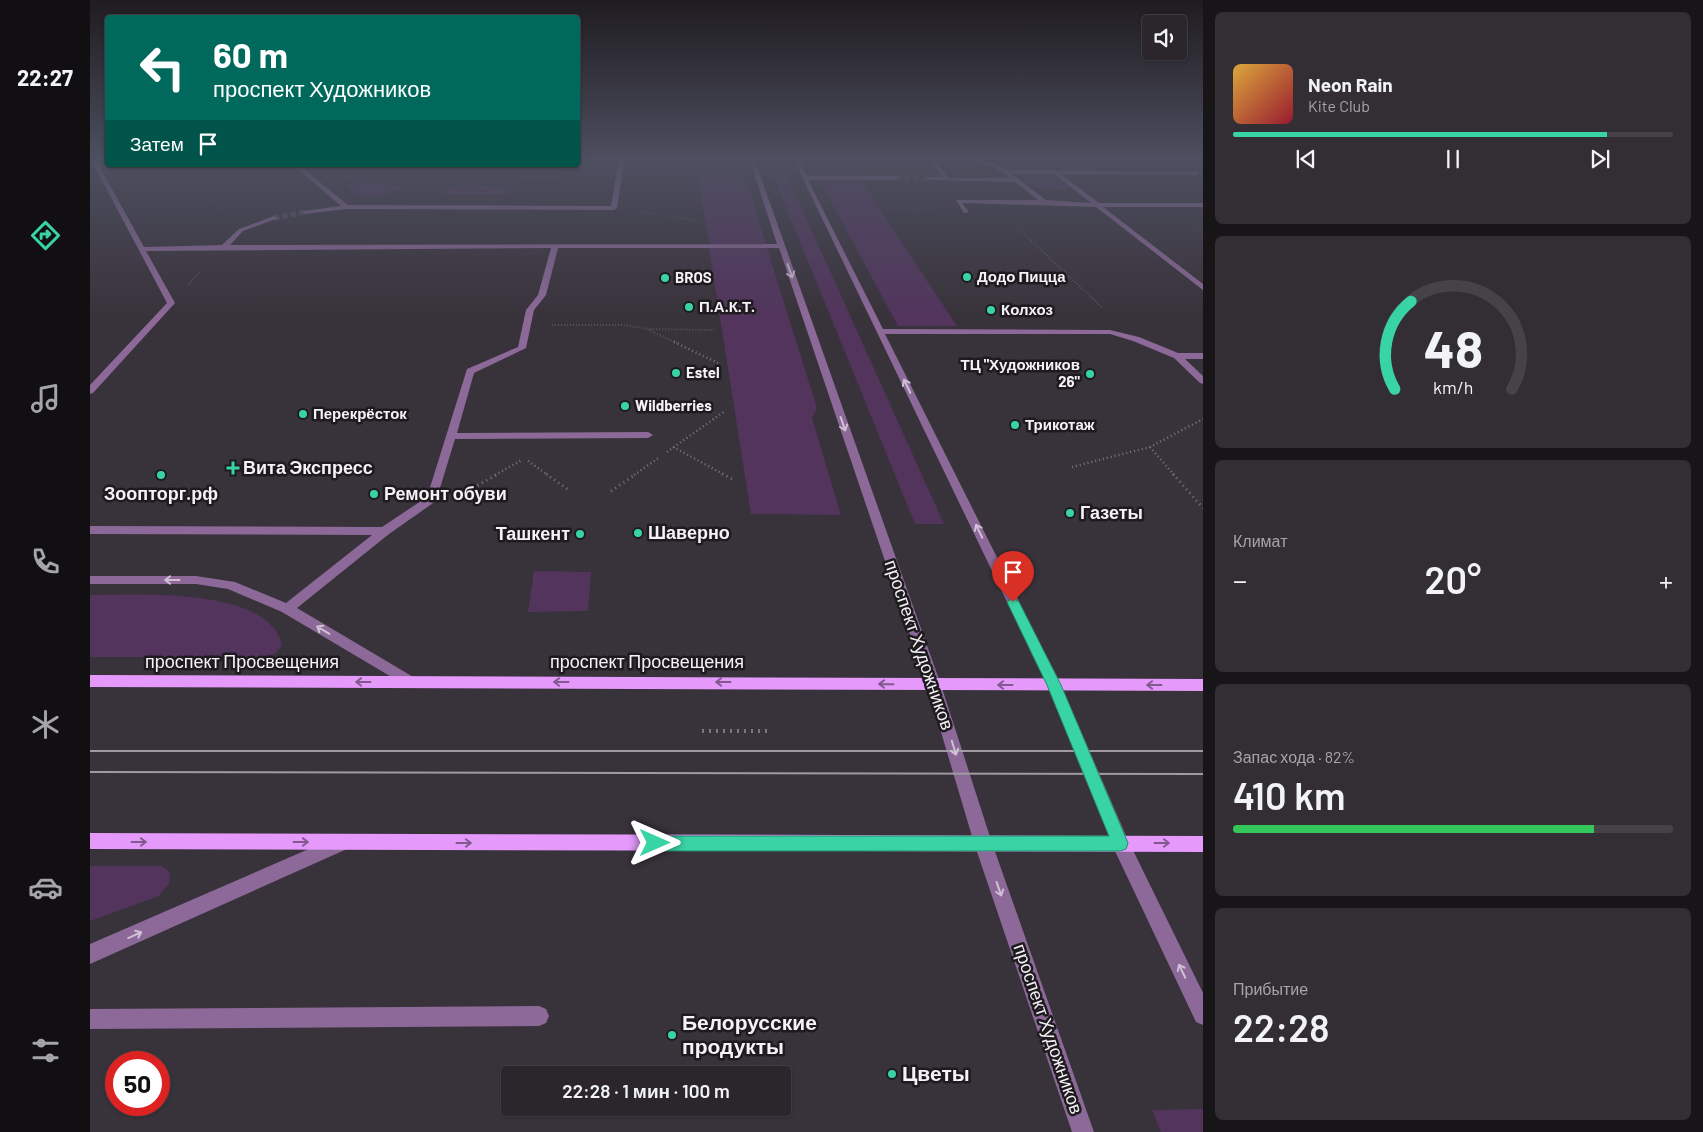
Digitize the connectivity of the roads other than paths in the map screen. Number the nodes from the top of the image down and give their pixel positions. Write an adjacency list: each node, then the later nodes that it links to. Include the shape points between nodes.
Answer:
1 (121, 211): 11 (street)
2 (315, 211): 6 (street)
3 (770, 211): 9 (street, проспект Художников)
4 (821, 211): 13 (street)
5 (1104, 211): 12 (street)
6 (305, 212)
7 (274, 218): 10 (street, via 241,230)
8 (555, 246): 9 (street); 10 (street); 19 (street, via 542,295 530,310 522,348 470,371)
9 (782, 246): 26 (street, проспект Художников, one-way to 26)
10 (224, 247): 11 (street)
11 (142, 249): 17 (street, via 171,303)
12 (1203, 288)
13 (880, 331): 14 (street, via 1110,332); 27 (street, one-way to 13)
14 (1177, 356): 15 (street); 16 (street)
15 (1203, 356)
16 (1203, 381)
17 (91, 389)
18 (648, 435): 19 (street)
19 (452, 436): 21 (street, via 432,499)
20 (90, 530): 21 (street)
21 (385, 530): 23 (street)
22 (90, 580): 23 (street, one-way to 22, via 255,594 196,580)
23 (287, 609): 25 (street, one-way to 23)
24 (90, 681): 25 (main road, проспект Просвещения, one-way to 24)
25 (410, 682): 26 (main road, проспект Просвещения, one-way to 25)
26 (934, 685): 27 (main road, проспект Просвещения, one-way to 26); 31 (street, проспект Художников, one-way to 31)
27 (1054, 685): 28 (main road, проспект Просвещения, one-way to 27); 32 (street)
28 (1203, 685)
29 (90, 842): 30 (main road, one-way to 30)
30 (342, 842): 31 (main road, one-way to 31); 34 (street, one-way to 30)
31 (984, 843): 32 (main road); 38 (street, проспект Художников, one-way to 38)
32 (1120, 843): 33 (main road, one-way to 33); 35 (street, one-way to 32)
33 (1203, 844)
34 (90, 954)
35 (1203, 1015)
36 (539, 1016): 37 (street)
37 (90, 1019)
38 (1083, 1132)

